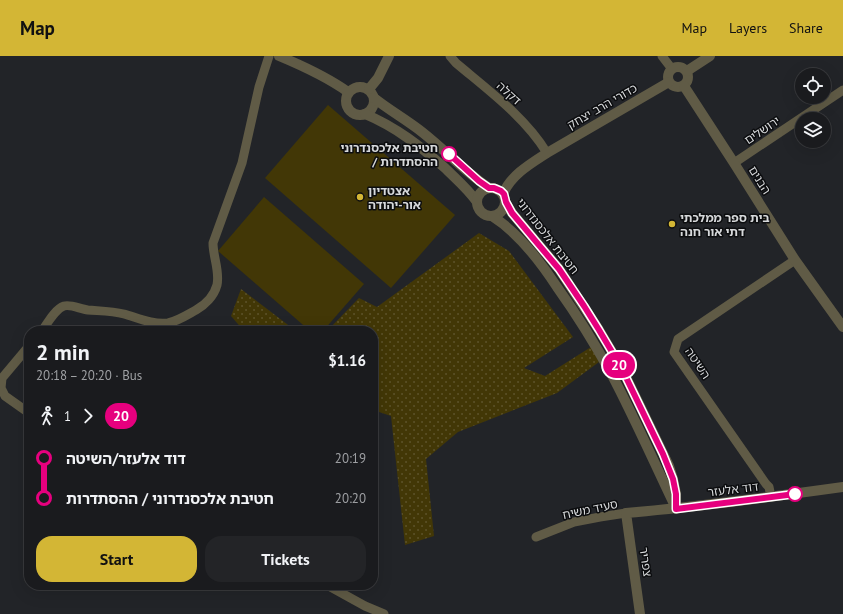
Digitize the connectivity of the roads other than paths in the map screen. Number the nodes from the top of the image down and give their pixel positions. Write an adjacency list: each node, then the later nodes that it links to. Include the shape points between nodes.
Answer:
1 (269, 56): 23 (street, via 242,163 213,243 218,275 215,292 201,307 168,323 155,323 112,312 64,306 57,310)
2 (278, 56): 12 (street, via 332,81)
3 (390, 56): 13 (street)
4 (450, 56): 15 (street, דקלה, via 516,115)
5 (662, 56): 7 (street)
6 (710, 56): 8 (street)
7 (672, 69): 8 (street, via 680,67); 9 (street, via 668,74)
8 (687, 72): 10 (street, via 688,82)
9 (669, 82): 10 (street, via 676,88); 15 (street, כדורי הרב יצחק)
10 (684, 86): 16 (street, הבנים)
11 (843, 90): 16 (street, ירושלים)
12 (348, 92): 13 (street, via 360,86); 14 (street, via 348,109 356,114)
13 (371, 94): 14 (street, via 374,102); 18 (street, via 445,151 472,176)
14 (365, 114): 20 (street, via 390,125 406,136 466,187)
15 (547, 153): 17 (street, כדורי הרב יצחק)
16 (734, 163): 22 (street, הבנים)
17 (531, 164): 18 (street); 19 (street, via 506,187)
18 (492, 188): 19 (street, via 501,191); 20 (street, via 485,189 479,194)
19 (504, 198): 21 (street, via 503,210); 29 (street, חטיבת אלכסנדרוני, via 512,213 559,269 621,367 669,466 676,494)
20 (477, 202): 21 (street, via 483,214)
21 (492, 216): 29 (street, via 512,231 536,258 590,336 629,408)
22 (795, 260): 24 (street, הבנים); 28 (street, השיטה, via 678,339 674,352 769,487)
23 (46, 326)
24 (843, 327)
25 (24, 352): 26 (street, via 2,378 1,388 5,396)
26 (24, 409)
27 (843, 487): 28 (street, דוד אלעזר)
28 (771, 497): 29 (street, דוד אלעזר)
29 (676, 509): 30 (street, דוד אלעזר)
30 (626, 513): 31 (street, סעיד משיח, via 574,522); 34 (street, צפריר)
31 (536, 538)
32 (336, 590): 33 (street)
33 (384, 614)
34 (640, 614)

